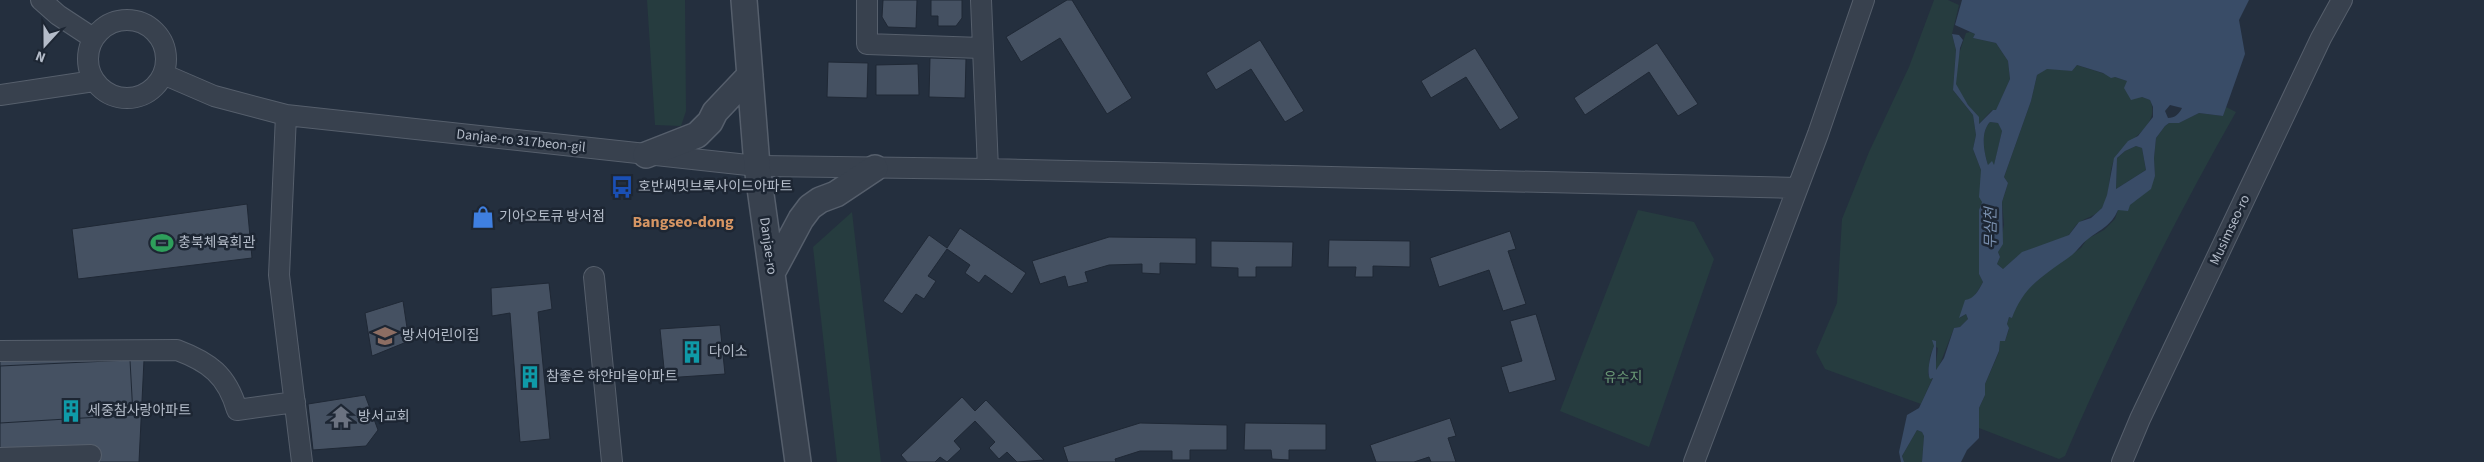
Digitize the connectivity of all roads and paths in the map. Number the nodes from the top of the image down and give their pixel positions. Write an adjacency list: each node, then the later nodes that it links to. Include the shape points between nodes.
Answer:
1 (41, 0): 7 (street)
2 (744, 0): 10 (street, Danjae-ro)
3 (866, 0): 8 (street, via 867,44)
4 (981, 0): 8 (street)
5 (1864, 0): 18 (street)
6 (2342, 0): 29 (street, Musimseo-ro)
7 (93, 38): 9 (street, via 106,24 119,19 145,23 163,42 167,55); 11 (street, via 87,56 88,69)
8 (981, 48): 17 (street)
9 (163, 74): 11 (street, via 151,90 127,98 114,96); 13 (street, Danjae-ro 317beon-gil, via 214,96)
10 (750, 75): 14 (street, via 697,135); 15 (street, Danjae-ro)
11 (94, 81): 12 (street)
12 (0, 95)
13 (286, 115): 14 (street, Danjae-ro 317beon-gil); 22 (street, via 279,275)
14 (646, 155): 15 (street, Danjae-ro 317beon-gil)
15 (757, 166): 16 (street, Danjae-ro 317beon-gil); 19 (street, Danjae-ro)
16 (874, 168): 17 (street, Danjae-ro 317beon-gil); 19 (street, via 810,207)
17 (988, 169): 18 (street, Danjae-ro 317beon-gil)
18 (1797, 188): 28 (street)
19 (772, 273): 27 (street, Danjae-ro)
20 (594, 277): 26 (street)
21 (0, 351): 22 (street, via 178,350 203,359 224,381 237,410)
22 (295, 402): 25 (street)
23 (0, 458): 24 (street)
24 (79, 458)
25 (302, 462)
26 (612, 462)
27 (798, 462)
28 (1694, 462)
29 (2122, 462)

